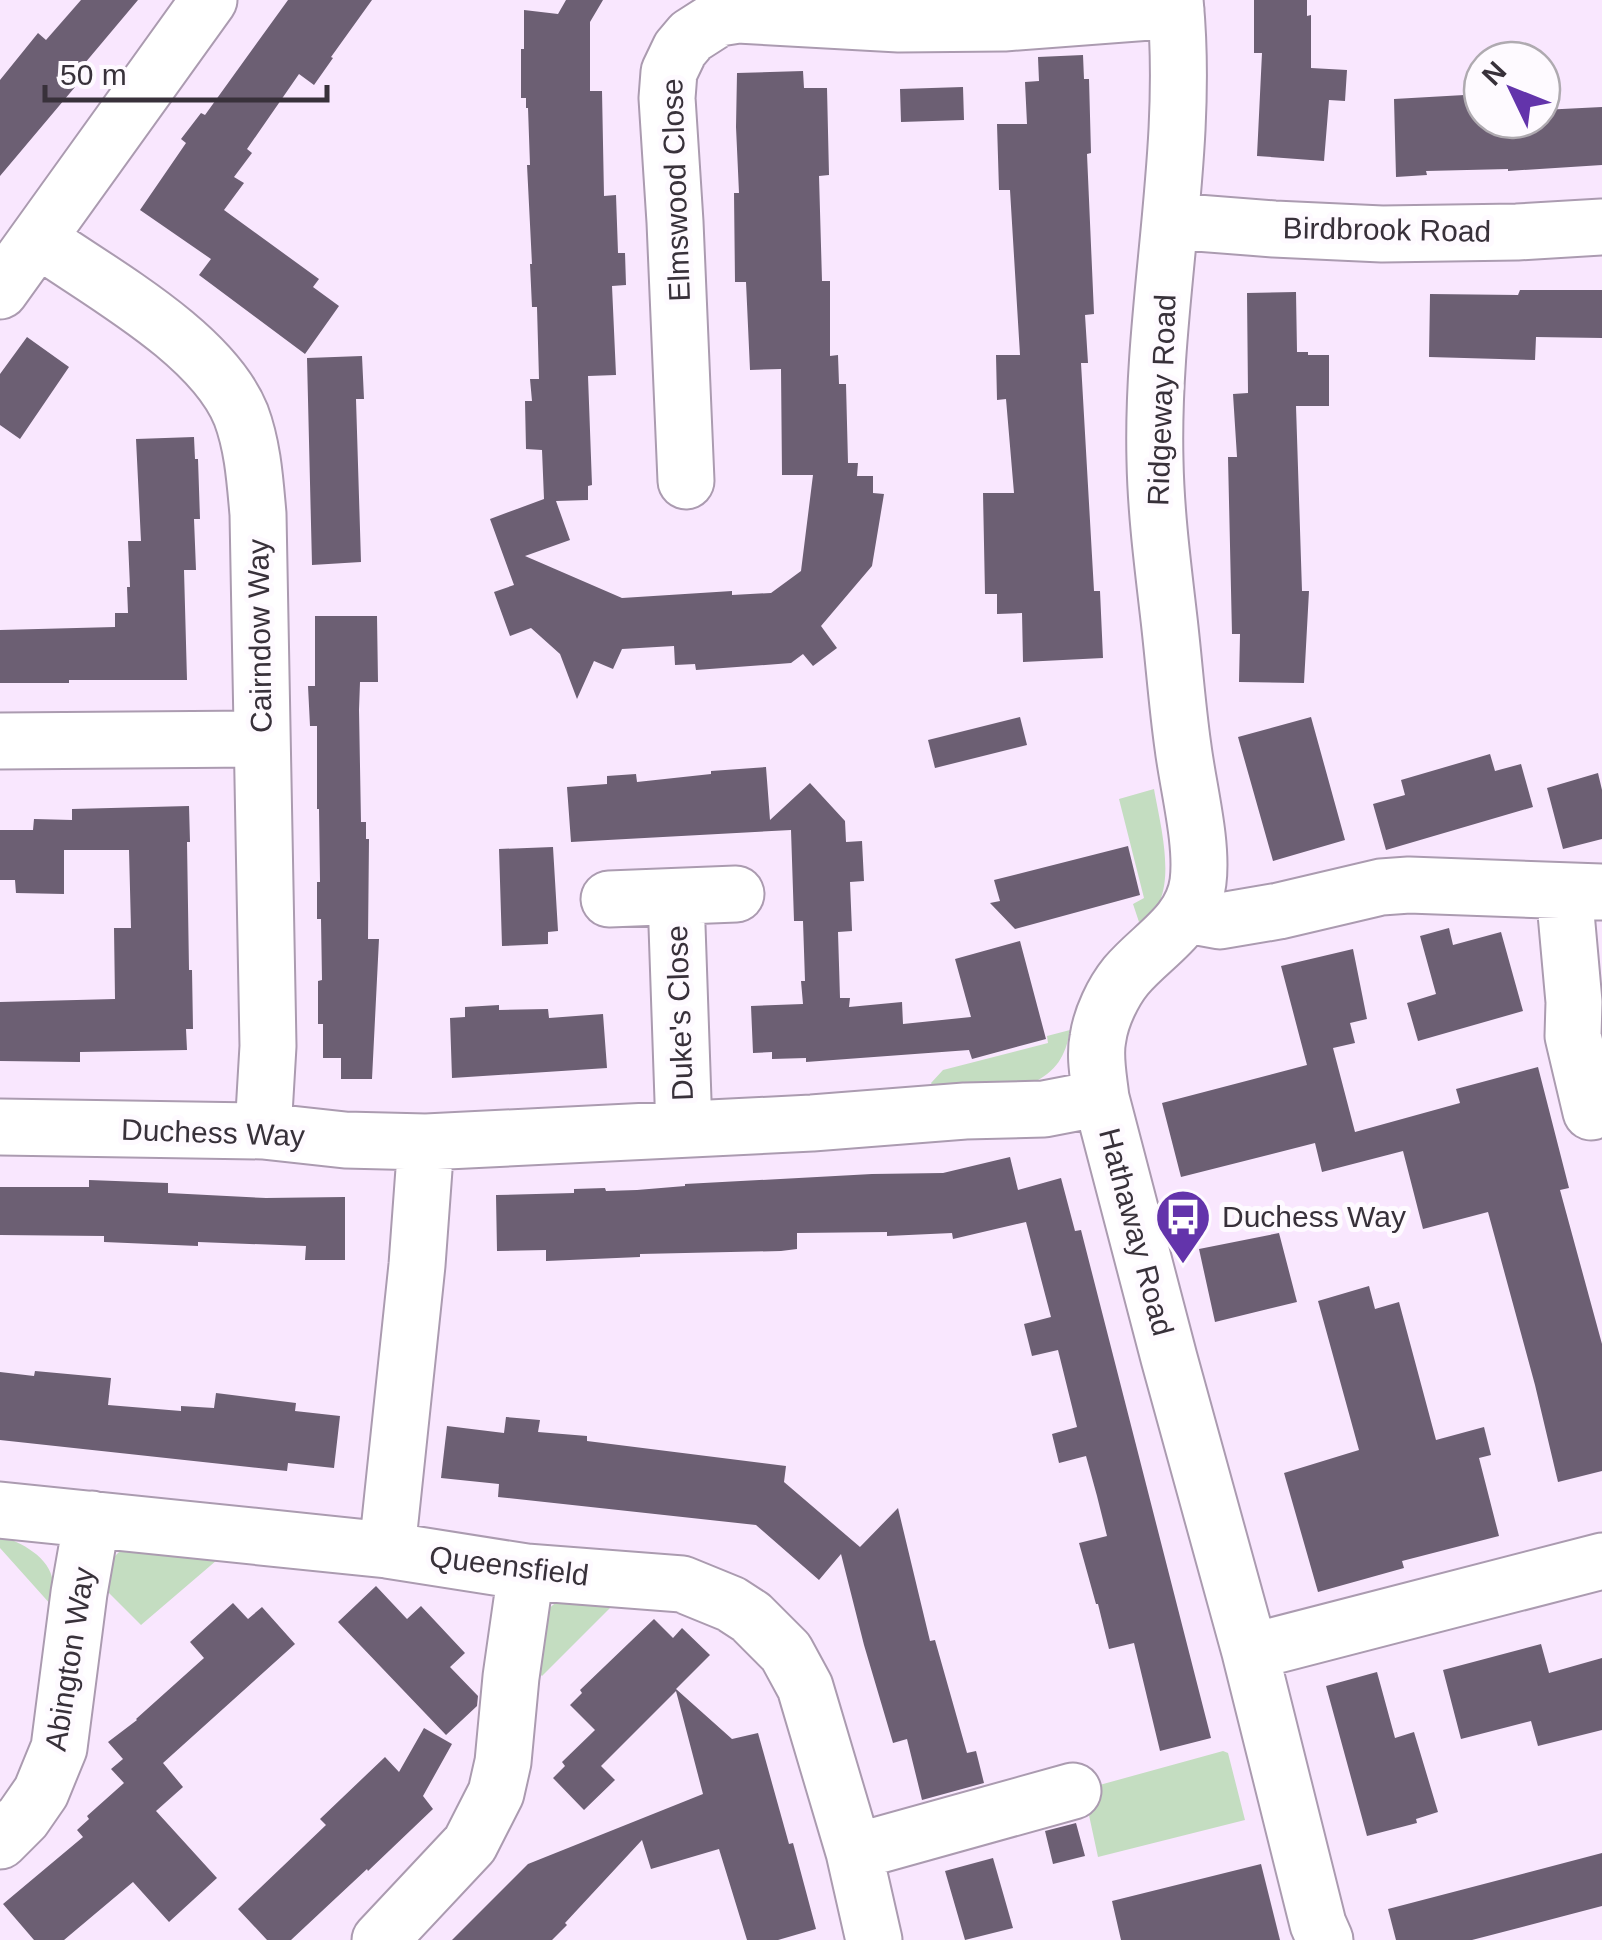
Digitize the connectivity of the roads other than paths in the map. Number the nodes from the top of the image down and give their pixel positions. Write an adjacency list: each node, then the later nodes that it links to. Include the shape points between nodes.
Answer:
1 (209, 0): 5 (street)
2 (1176, 5): 3 (street, Ridgeway Road); 7 (street, Elmswood Close, via 934,24 738,15 719,18 691,36 669,72 667,98)
3 (1171, 221): 4 (street, Birdbrook Road, via 1382,234); 14 (street, Ridgeway Road, via 1154,458 1198,871)
4 (1602, 227)
5 (38, 240): 6 (street); 8 (street, Cairndow Way, via 177,337 216,374 239,411 258,514)
6 (0, 291)
7 (686, 481)
8 (262, 739): 9 (street); 19 (street, Cairndow Way)
9 (0, 740)
10 (1583, 892): 14 (street, via 1408,885 1220,921); 16 (street, via 1573,1036)
11 (736, 894): 12 (street, Duke's Close)
12 (676, 896): 13 (street, Duke's Close); 18 (street, Duke's Close)
13 (609, 900)
14 (1187, 916): 15 (street, Hathaway Road, via 1116,990 1098,1038)
15 (1101, 1098): 18 (street, Duchess Way, via 1044,1109); 26 (street, Hathaway Road)
16 (1590, 1112)
17 (0, 1127): 19 (street, Duchess Way)
18 (684, 1129): 20 (street, Duchess Way)
19 (264, 1132): 20 (street, Duchess Way)
20 (426, 1142): 23 (street)
21 (0, 1510): 22 (street, Queensfield)
22 (92, 1519): 23 (street, Queensfield); 28 (street, Abington Way, via 59,1748 41,1792)
23 (387, 1550): 25 (street, Queensfield)
24 (1602, 1562): 26 (street)
25 (526, 1572): 29 (street, Queensfield, via 682,1584 751,1618 786,1652 805,1687); 30 (street, via 496,1792 470,1844)
26 (1250, 1652): 32 (street, Hathaway Road)
27 (1073, 1791): 29 (street)
28 (0, 1841)
29 (854, 1852): 31 (street, Queensfield)
30 (380, 1940)
31 (874, 1940)
32 (1325, 1940)

